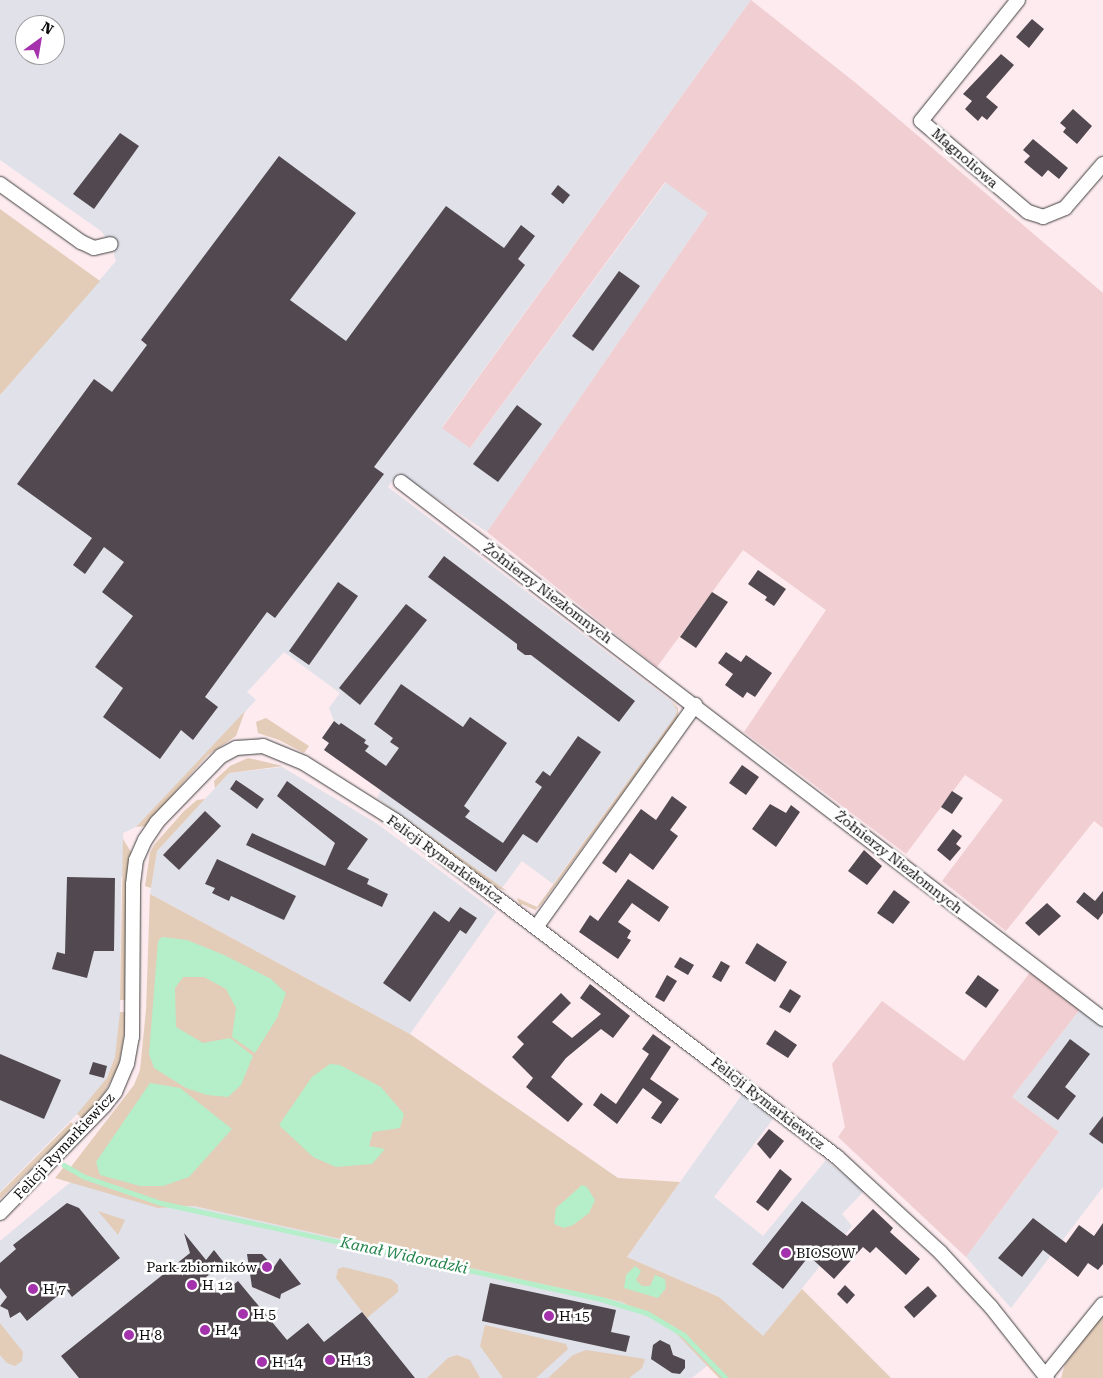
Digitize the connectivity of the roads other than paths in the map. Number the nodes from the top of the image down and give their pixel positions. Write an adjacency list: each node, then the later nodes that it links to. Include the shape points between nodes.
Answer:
1 (1018, 0): 2 (street, Magnoliowa, via 921,121 1028,212 1043,217 1065,208)
2 (1103, 164)
3 (0, 184): 4 (street, via 81,242 94,248)
4 (111, 244)
5 (401, 482): 6 (street, Żołnierzy Niezłomnych)
6 (695, 705): 7 (street); 8 (street, Żołnierzy Niezłomnych)
7 (537, 926): 9 (street, Felicji Rymarkiewicz, via 396,821 304,763 263,746 246,746 228,752 157,822 136,860 132,1037 122,1080 91,1121); 11 (street, Felicji Rymarkiewicz, via 790,1119 886,1199 990,1307)
8 (1103, 1019)
9 (0, 1213)
10 (1103, 1304): 11 (street)
11 (1046, 1377)

